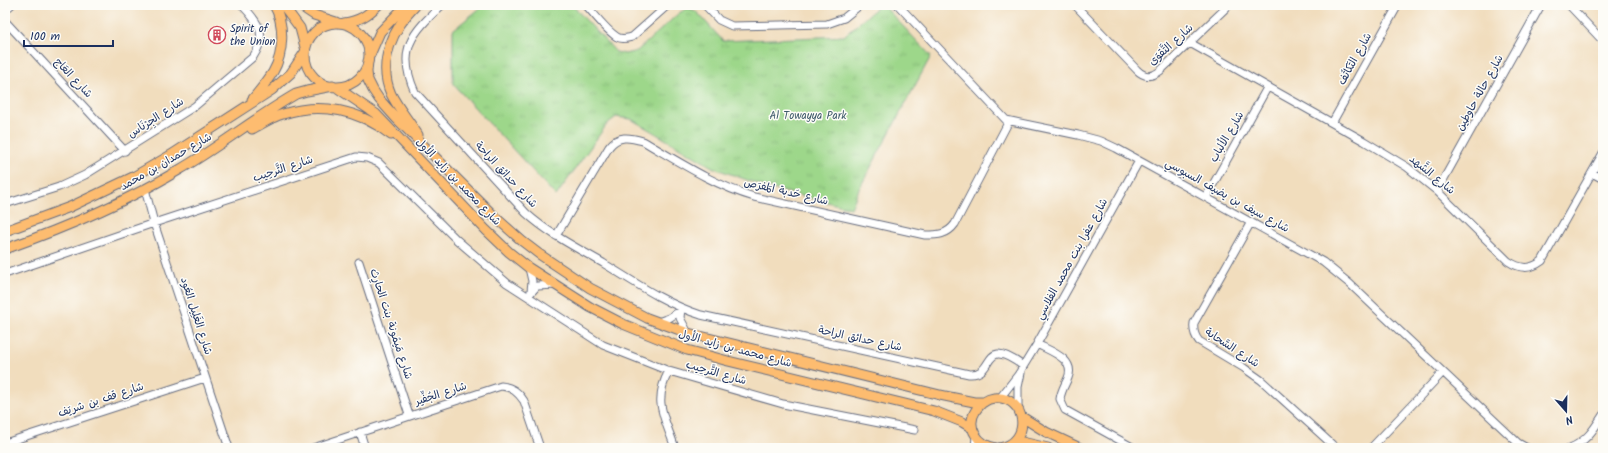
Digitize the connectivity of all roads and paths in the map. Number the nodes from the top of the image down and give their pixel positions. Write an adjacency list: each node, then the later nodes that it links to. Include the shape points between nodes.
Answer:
1 (11, 5): 20 (street)
2 (242, 5): 33 (street, شارع الجِرْنَاس, via 255,18 260,30 260,43 253,57 196,106)
3 (274, 5): 29 (main road, via 282,35 279,59 273,72)
4 (283, 5): 25 (main road, via 300,28)
5 (299, 5): 22 (main road, via 318,16)
6 (378, 5): 22 (main road, via 360,19)
7 (406, 5): 26 (main road, via 380,32)
8 (416, 5): 36 (main road, via 402,21 389,45 386,57 388,84 397,105)
9 (442, 5): 47 (street, شارع حدائق الراحة, via 415,32 410,44 406,56 411,84 415,92 526,213)
10 (586, 5): 11 (street, via 612,33 618,38 625,39 632,37)
11 (668, 5)
12 (705, 5): 13 (street, via 719,20 732,26 827,24 844,18)
13 (860, 5)
14 (898, 5): 30 (street)
15 (1075, 5): 24 (street, شارع التَّقوَى, via 1142,75 1155,75)
16 (1229, 5): 24 (street, شارع التَّقوَى)
17 (1398, 5): 31 (street, شارع التَكاتُف)
18 (1542, 5): 41 (street, شارع حالة حاوطين)
19 (1569, 5): 23 (street)
20 (5, 10)
21 (5, 21): 33 (street, شارع العَاج)
22 (343, 23): 25 (main road, via 329,24 318,29 312,34); 26 (main road, via 355,28 363,36 368,47)
23 (1603, 41)
24 (1190, 43): 28 (street, شارع الشَّهد)
25 (305, 50): 27 (main road, via 307,67 313,76 322,83); 29 (main road, شارع حمدان بن محمد, via 284,80)
26 (368, 60): 27 (main road, via 362,74 355,81); 36 (main road, شارع محمد بن زايد الأول, via 368,80 379,99)
27 (335, 86): 32 (main road, شارع حمدان بن محمد, via 296,94); 37 (main road, شارع محمد بن زايد الأول, via 376,114)
28 (1267, 88): 31 (street, شارع الشَّهد); 42 (street, شارع الألباب)
29 (246, 107): 46 (main road, شارع حمدان بن محمد, via 135,176 70,207)
30 (1009, 121): 35 (street, شارع سيف بن يضيف السبوسي, via 1101,141); 47 (street, شارع حَدبة المَفرَص, via 955,224 942,235 925,235 734,191 643,141 630,137 614,141)
31 (1332, 123): 41 (street, شارع الشَّهد, via 1407,167)
32 (216, 148): 37 (main road, via 281,114 328,108 356,114 384,130); 40 (main road, شارع حمدان بن محمد)
33 (125, 151): 43 (street, شارع الجِرْنَاس, via 72,181)
34 (1603, 153): 38 (street, شارع الشَّهد)
35 (1139, 161): 42 (street, شارع سيف بن يضيف السبوسي); 57 (street, شارع عفرا بنت محمد الفلاسي)
36 (440, 162): 55 (main road, شارع محمد بن زايد الأول, via 494,216 539,254 590,288)
37 (429, 170): 50 (main road, شارع محمد بن زايد الأول, via 486,230)
38 (1592, 173): 39 (street); 41 (street, شارع الشَّهد, via 1542,261 1525,268 1516,266 1508,260)
39 (1603, 179)
40 (145, 189): 45 (street, شارع الغَلِيل العُود); 48 (main road, شارع حمدان بن محمد, via 76,222)
41 (1437, 191)
42 (1206, 197): 44 (street, شارع سيف بن يضيف السبوسي)
43 (5, 204)
44 (1251, 222): 60 (street, شارع سيف بن يضيف السبوسي, via 1308,253 1336,272); 84 (street, شارع السَّحابة, via 1194,323 1195,336 1199,342 1265,383)
45 (154, 223): 51 (street, شارع التَّرحِيب); 53 (street, شارع التَّرحِيب, via 356,157 363,157 379,163 462,245 507,283); 61 (street, شارع الغَلِيل العُود)
46 (5, 231)
47 (556, 236): 54 (street, شارع حدائق الراحة)
48 (5, 249)
49 (359, 262): 66 (street, شارع مَيمُونة بنت الحارِث)
50 (529, 268): 52 (main road, شارع محمد بن زايد الأول); 53 (street, via 532,281)
51 (5, 274)
52 (556, 286): 53 (street, via 537,286); 69 (main road, شارع محمد بن زايد الأول, via 623,324 687,350 934,411 962,422)
53 (530, 293): 59 (street, شارع التَّرحِيب, via 603,345)
54 (680, 309): 55 (street, via 669,318); 56 (street, via 680,318); 58 (street, شارع حدائق الراحة, via 969,374 977,375 990,357 998,354 1005,354)
55 (658, 322): 56 (main road, شارع محمد بن زايد الأول)
56 (688, 334): 63 (main road, شارع محمد بن زايد الأول, via 940,395)
57 (1037, 344): 58 (street, شارع عفرا بنت محمد الفلاسي); 83 (street, via 1065,360 1069,366 1069,374 1060,399 1064,410)
58 (1024, 366): 62 (street, شارع عفرا بنت محمد الفلاسي); 64 (street, شارع عفرا بنت محمد الفلاسي, via 1018,387)
59 (669, 371): 67 (street, شارع التَّرحِيب, via 783,404); 78 (street, via 663,382 660,400)
60 (1443, 372): 73 (street, شارع سيف بن يضيف السبوسي); 85 (street)
61 (205, 378): 71 (street, شارع قف بن شريَف); 74 (street, شارع الغَلِيل العُود)
62 (1000, 398): 63 (main road); 64 (main road, via 1013,404)
63 (984, 402): 69 (main road, via 974,413)
64 (1020, 413): 72 (main road, via 1021,432); 82 (main road, via 1046,432)
65 (1603, 415): 70 (street)
66 (410, 416): 68 (street, شارع الجُفِّير); 77 (street, شارع الجُفِّير, via 493,388 508,387 520,394 524,401)
67 (915, 430)
68 (360, 432): 75 (street, شارع الجُفِّير); 76 (street)
69 (974, 432): 79 (street); 80 (main road, via 981,443)
70 (1589, 437): 87 (street); 88 (street)
71 (5, 443)
72 (1011, 444): 80 (main road); 81 (main road, via 1022,442)
73 (1516, 445): 86 (street, شارع سيف بن يضيف السبوسي)
74 (229, 448)
75 (313, 448)
76 (366, 448)
77 (540, 448)
78 (675, 448)
79 (974, 448)
80 (997, 448)
81 (1048, 448)
82 (1080, 448)
83 (1134, 448)
84 (1336, 448)
85 (1371, 448)
86 (1527, 448)
87 (1570, 448)
88 (1583, 448)

